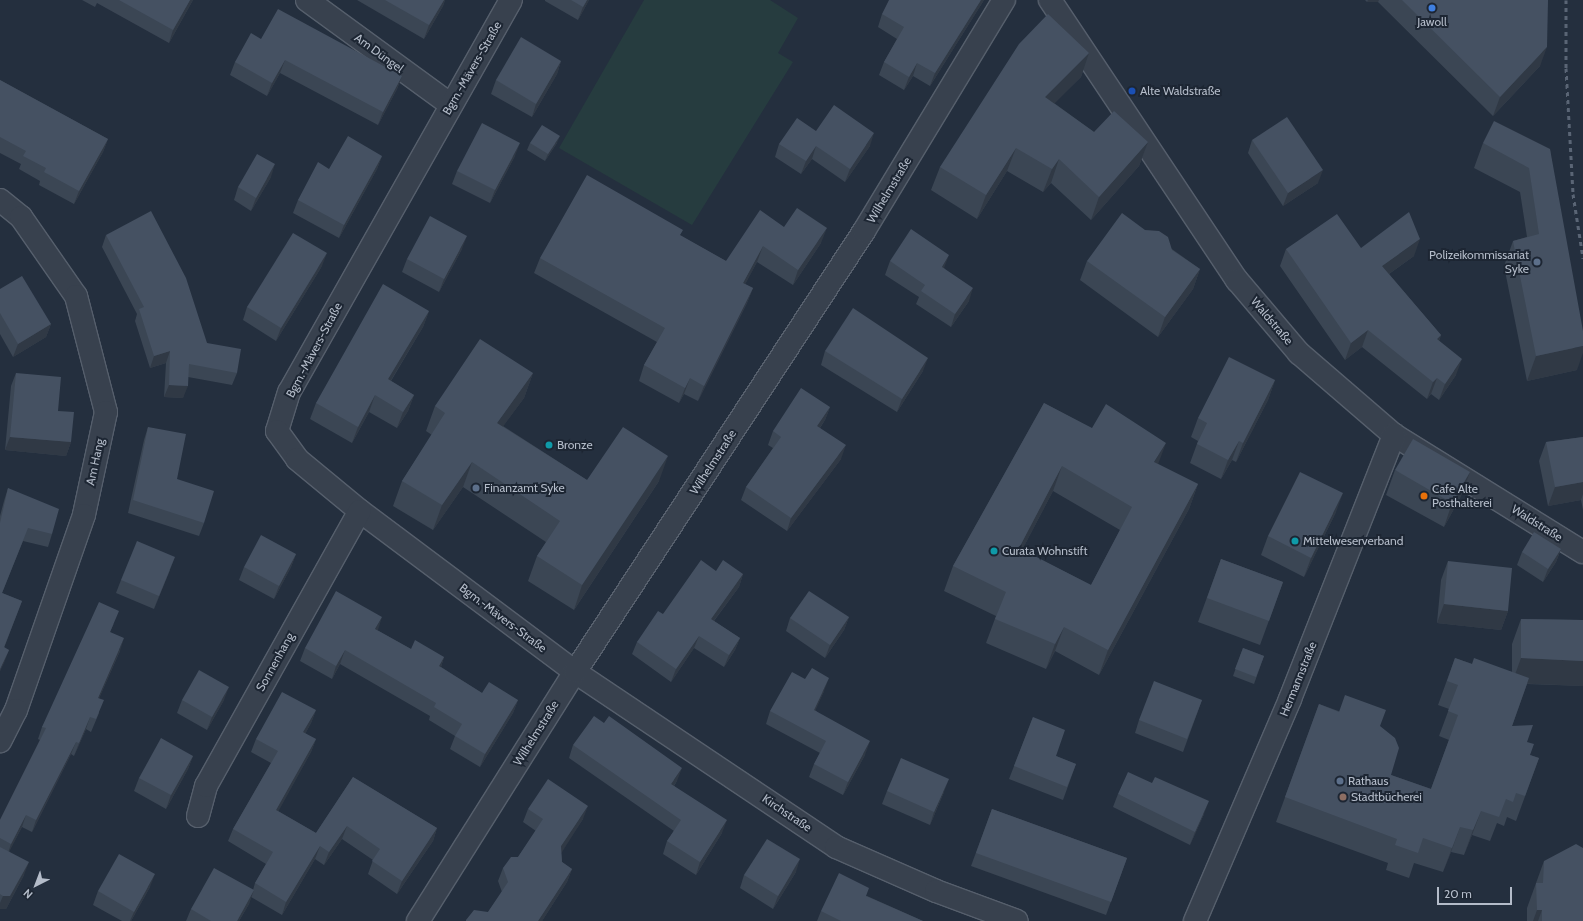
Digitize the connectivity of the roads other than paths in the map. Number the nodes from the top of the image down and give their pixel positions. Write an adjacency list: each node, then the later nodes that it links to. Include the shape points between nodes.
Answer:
1 (307, 0): 5 (street, Am Düngel)
2 (511, 0): 5 (street, Bgm.-Mävers-Straße)
3 (1004, 0): 10 (street, Wilhelmstraße, via 864,231)
4 (1050, 0): 7 (street, Waldstraße, via 1237,280 1299,354)
5 (451, 105): 8 (street, Bgm.-Mävers-Straße, via 289,392 277,431 297,459)
6 (0, 200): 11 (street, Am Hang, via 21,217 76,296 106,412 84,515 16,710)
7 (1394, 435): 9 (street, Waldstraße); 15 (street, Hermannstraße, via 1290,699)
8 (360, 511): 10 (street, Bgm.-Mävers-Straße); 12 (street, Sonnenhang, via 206,786)
9 (1583, 552)
10 (575, 672): 13 (street, Wilhelmstraße); 14 (street, Kirchstraße, via 836,847 936,891)
11 (0, 740)
12 (198, 816)
13 (418, 921)
14 (1017, 921)
15 (1195, 921)

